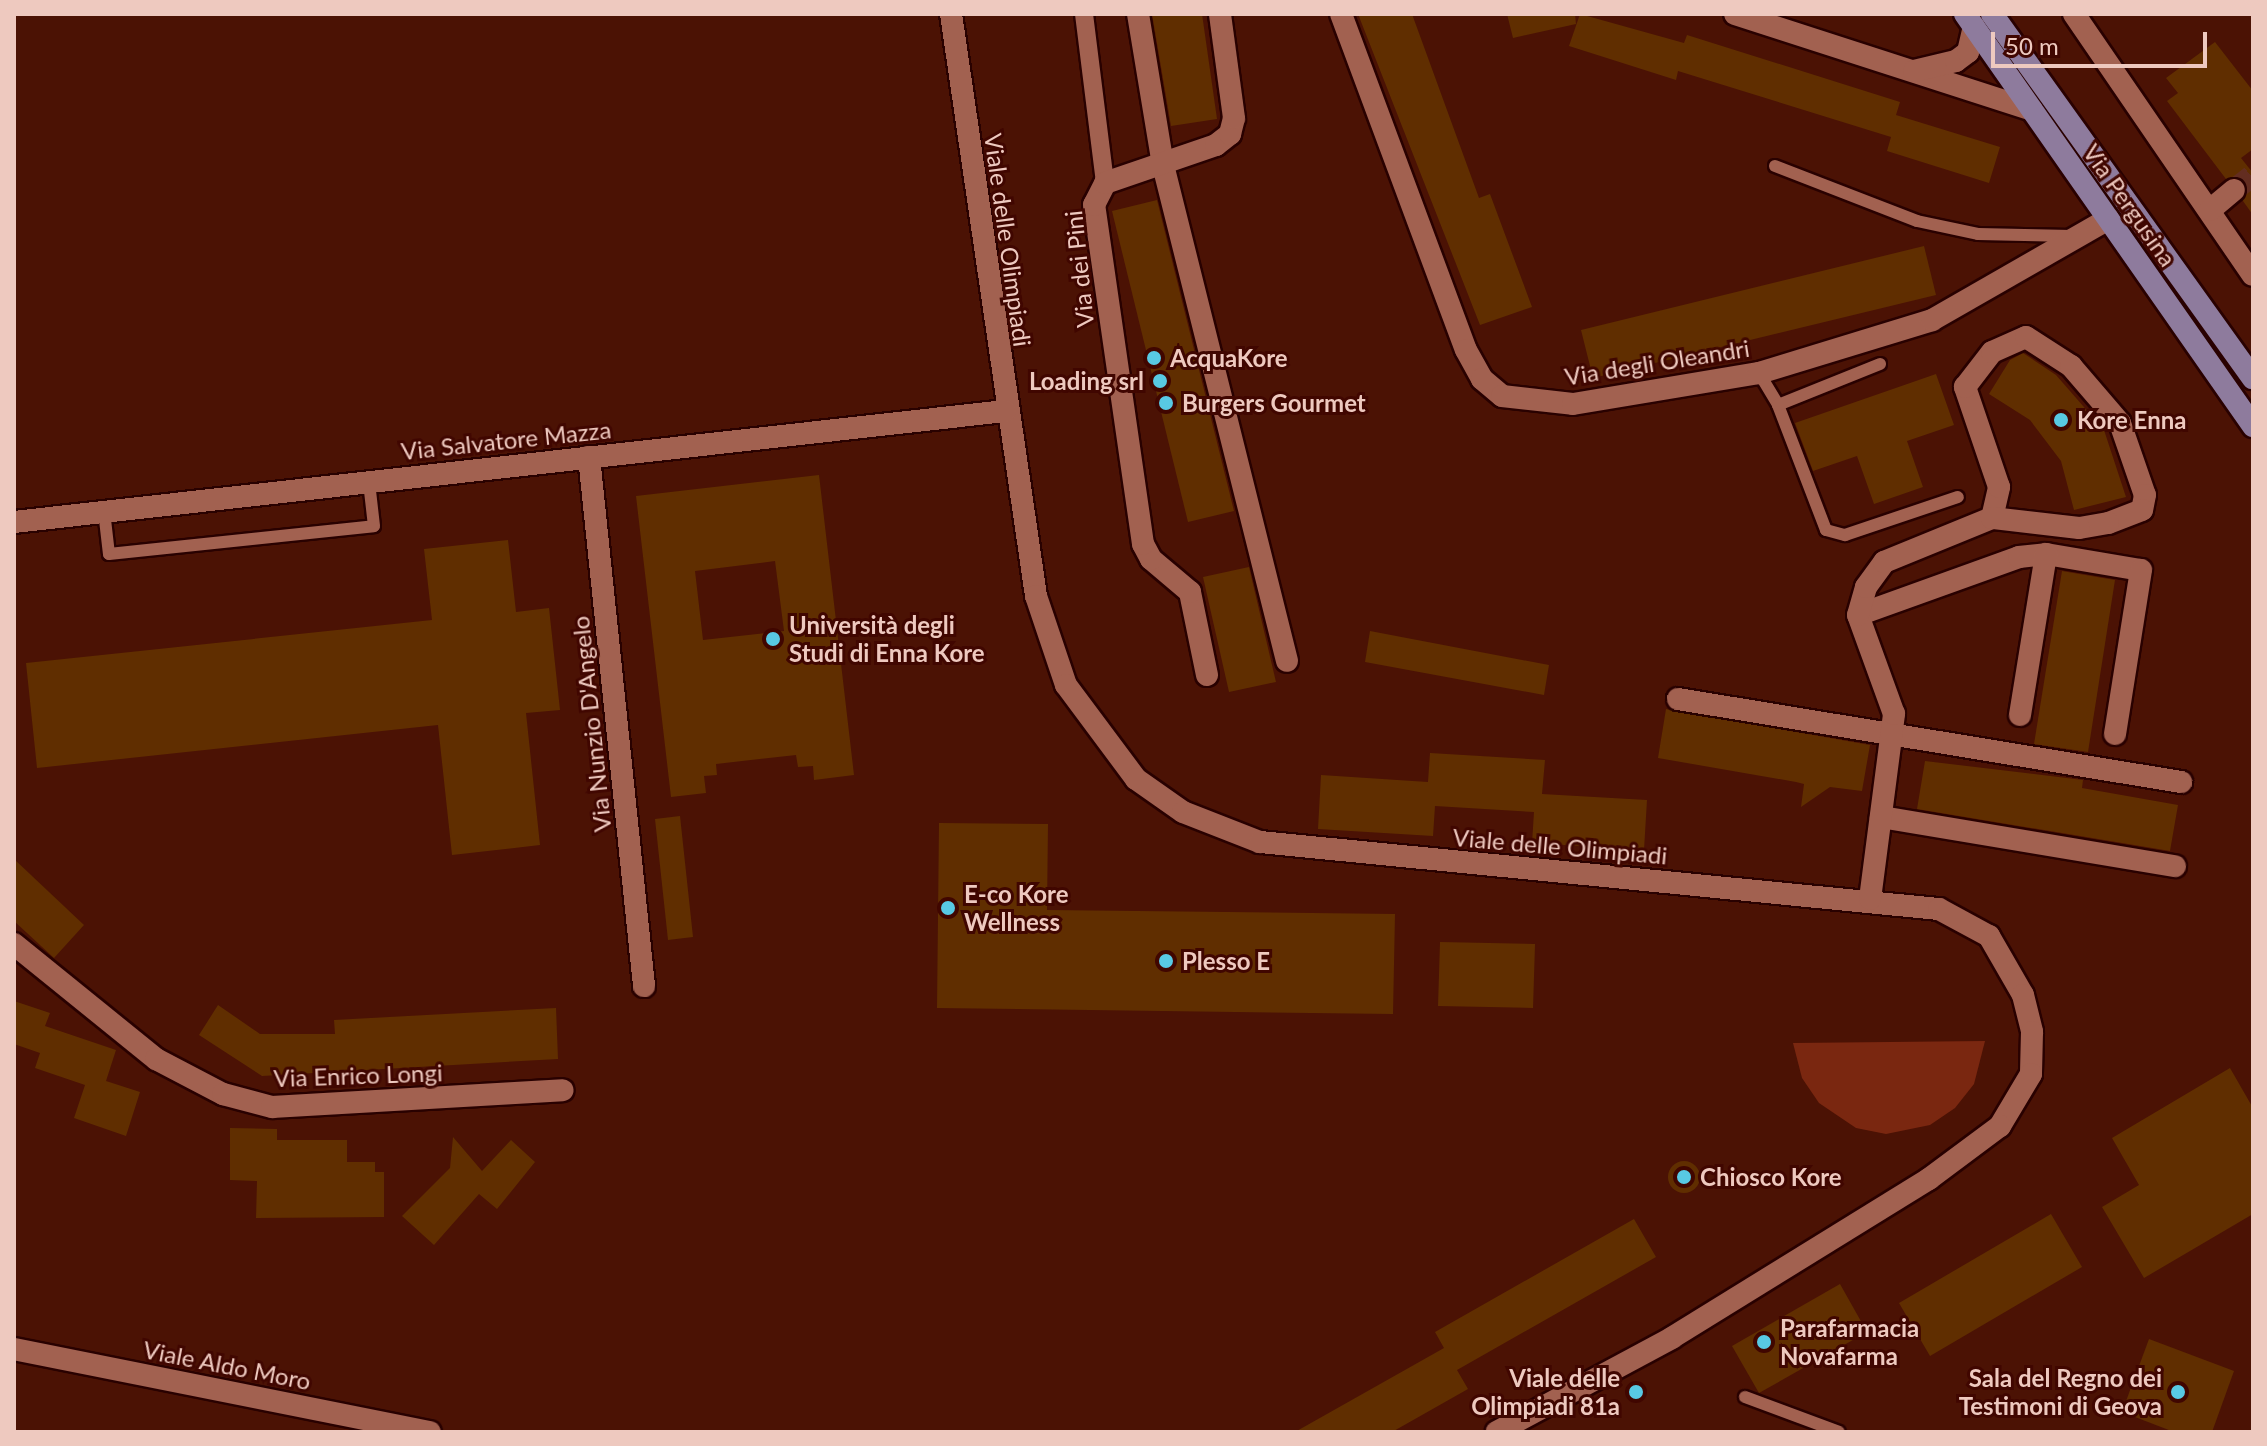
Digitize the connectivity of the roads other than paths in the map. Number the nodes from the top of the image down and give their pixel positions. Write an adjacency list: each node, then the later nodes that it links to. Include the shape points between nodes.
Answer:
1 (951, 14): 23 (street, Viale delle Olimpiadi)
2 (1084, 14): 13 (street)
3 (1138, 14): 11 (street)
4 (1220, 14): 11 (street, Via dei Pini, via 1234,118 1230,134)
5 (1341, 14): 20 (street, Via degli Oleandri, via 1482,379 1502,396 1573,404)
6 (1735, 14): 9 (street)
7 (2074, 14): 15 (street)
8 (1977, 18): 9 (street, via 1968,52 1956,61); 10 (main road, Via Pergusina); 21 (main road, Via Pergusina)
9 (1909, 71): 10 (street)
10 (2032, 110): 16 (main road, Via Pergusina)
11 (1163, 165): 13 (street, Via dei Pini); 33 (street)
12 (1775, 166): 17 (lane, via 1917,221 1992,235)
13 (1105, 183): 34 (street, Via dei Pini, via 1094,205 1143,544 1151,559 1190,592)
14 (2234, 190): 15 (street)
15 (2210, 210): 18 (street)
16 (2108, 219): 17 (street, Via degli Oleandri); 24 (main road, Via Pergusina)
17 (2082, 236): 20 (street, Via degli Oleandri, via 1932,320)
18 (2253, 275)
19 (1880, 364): 22 (lane)
20 (1759, 373): 22 (lane)
21 (2253, 378)
22 (1778, 405): 27 (lane, via 1826,530 1845,535)
23 (1005, 411): 25 (street, Via Salvatore Mazza); 42 (street, Viale delle Olimpiadi, via 1036,596 1066,685 1136,779 1183,812 1260,842 1359,855)
24 (2253, 426)
25 (589, 457): 26 (street, Via Salvatore Mazza); 44 (street, Via Nunzio D'Angelo)
26 (369, 482): 28 (street, Via Salvatore Mazza); 28 (lane, via 374,526 109,554)
27 (1958, 497)
28 (104, 511): 30 (street, Via Salvatore Mazza)
29 (1992, 518): 29 (street, via 1999,487 1965,387 1992,352 2026,337 2071,366 2120,423 2145,495 2142,510 2129,519 2094,526); 32 (street, via 1884,562 1866,587)
30 (14, 522)
31 (2046, 554): 32 (street, via 2019,557); 36 (street); 37 (street, via 2141,570)
32 (1858, 615): 38 (street, via 1894,714)
33 (1287, 661)
34 (1207, 675)
35 (1678, 699): 38 (street)
36 (2020, 715)
37 (2115, 734)
38 (1891, 735): 39 (street); 40 (street)
39 (2181, 782)
40 (1881, 817): 41 (street); 42 (street)
41 (2175, 866)
42 (1870, 899): 49 (street, Viale delle Olimpiadi, via 1939,909 1989,936 2023,995 2032,1032 2031,1074 2019,1103 2000,1126 1929,1179 1672,1338)
43 (14, 944): 45 (street, Via Enrico Longi, via 156,1059 223,1094 260,1104)
44 (644, 986)
45 (563, 1090)
46 (14, 1349): 48 (street, Viale Aldo Moro)
47 (1745, 1397): 50 (lane)
48 (430, 1432)
49 (1497, 1432)
50 (1839, 1432)

